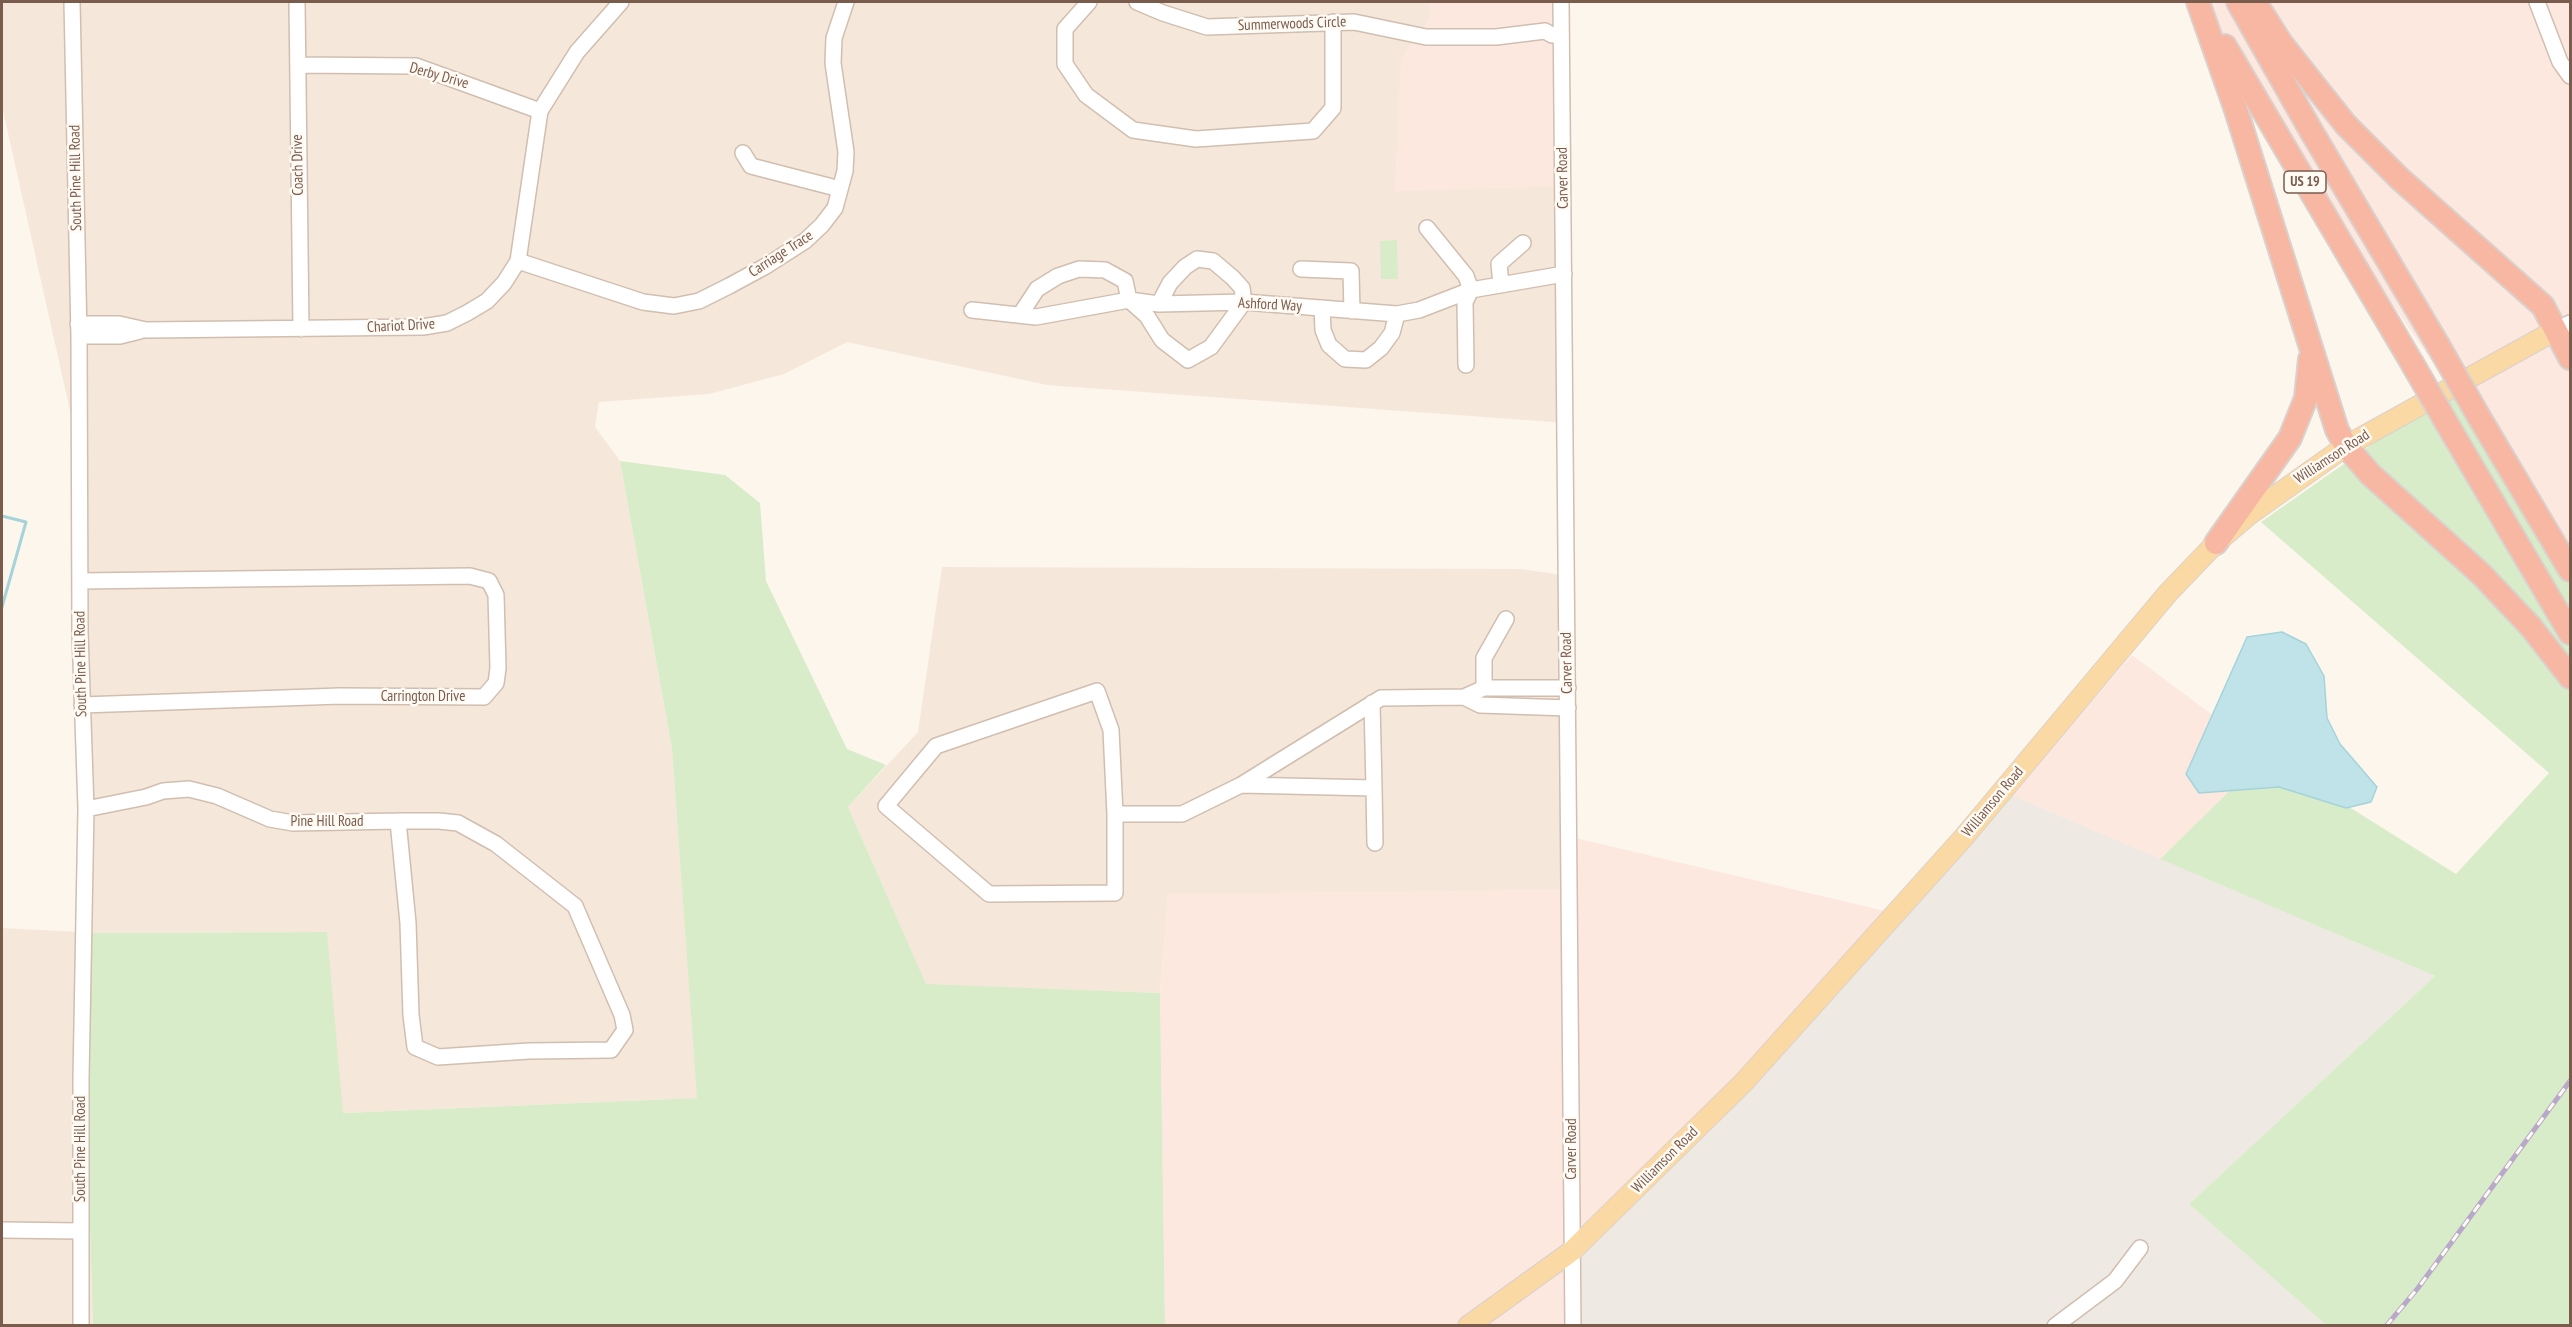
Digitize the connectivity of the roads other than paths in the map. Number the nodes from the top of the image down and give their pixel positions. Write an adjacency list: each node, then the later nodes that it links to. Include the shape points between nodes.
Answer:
1 (72, 2): 36 (street, South Pine Hill Road)
2 (297, 2): 14 (street, Coach Drive)
3 (621, 2): 16 (street, Chariot Drive, via 577,52)
4 (846, 2): 18 (street, Carriage Trace, via 834,38 833,63 846,152)
5 (1089, 2): 12 (street, via 1065,29 1065,64 1086,95 1133,130 1196,139 1313,131 1333,108)
6 (1137, 2): 12 (street, Summerwoods Circle, via 1207,27)
7 (1561, 2): 13 (street, Carver Road)
8 (2198, 2): 37 (highway); 45 (highway, US 19, bridge)
9 (2238, 2): 42 (highway, US 19, bridge)
10 (2255, 2): 34 (highway, via 2280,43 2346,125)
11 (2537, 2): 15 (street, via 2560,62)
12 (1333, 22): 13 (street, Summerwoods Circle, via 1354,22 1426,38 1521,36 1545,31)
13 (1556, 35): 23 (street, Carver Road)
14 (298, 65): 16 (street, Derby Drive, via 416,66); 35 (street, Coach Drive)
15 (2571, 76)
16 (540, 111): 21 (street, Chariot Drive)
17 (743, 153): 18 (street, via 751,166)
18 (840, 189): 21 (street, Carriage Trace, via 835,208 805,241 699,301 674,306 643,302)
19 (1427, 228): 25 (street, via 1466,276)
20 (1523, 243): 24 (street, via 1499,264)
21 (518, 261): 35 (street, Chariot Drive, via 487,301 447,323 423,327)
22 (1301, 270): 31 (street, via 1351,271)
23 (1564, 274): 24 (street, Ashford Way); 48 (street, Carver Road)
24 (1500, 284): 25 (street, Ashford Way)
25 (1472, 290): 32 (street, Ashford Way); 39 (street, via 1465,302)
26 (1129, 300): 27 (street, via 1147,316 1162,340 1188,360 1211,346); 28 (street, Ashford Way); 33 (street, Ashford Way, via 1036,317); 33 (street, via 1125,281 1105,270 1079,269 1037,289)
27 (1244, 302): 28 (street, Ashford Way); 28 (street, via 1242,288 1233,278 1213,261 1197,259 1170,283); 29 (street, Ashford Way)
28 (1159, 304)
29 (1322, 308): 31 (street, Ashford Way); 32 (street, via 1323,330 1329,345 1345,359 1366,360 1381,348 1392,333)
30 (972, 310): 33 (street, Ashford Way)
31 (1352, 311): 32 (street, Ashford Way)
32 (1397, 314)
33 (1020, 315)
34 (2563, 326): 38 (highway); 40 (main road, Williamson Road)
35 (301, 329): 36 (street, Chariot Drive, via 146,330 120,336)
36 (79, 330): 43 (street, South Pine Hill Road)
37 (2310, 348): 40 (highway, via 2331,414); 41 (highway, via 2306,398 2290,438)
38 (2571, 358)
39 (1466, 365)
40 (2346, 446): 41 (main road, Williamson Road, via 2250,514); 46 (highway, via 2370,474 2498,591)
41 (2217, 543): 62 (main road, Williamson Road, via 2168,593 1964,837 1744,1082)
42 (2571, 570)
43 (80, 581): 51 (street, South Pine Hill Road); 51 (street, Carrington Drive, via 470,576 489,581 496,595 498,668 496,683 484,697 340,696)
44 (1506, 619): 47 (street, via 1485,658)
45 (2571, 633)
46 (2571, 677)
47 (1484, 687): 48 (street); 49 (street)
48 (1568, 688): 52 (street, Carver Road)
49 (1464, 697): 50 (street, via 1381,698); 52 (street, via 1480,705)
50 (1372, 703): 53 (street); 54 (street)
51 (82, 705): 55 (street, South Pine Hill Road)
52 (1568, 708): 62 (street, Carver Road)
53 (1241, 786): 54 (street); 56 (street, via 1182,814)
54 (1374, 788): 58 (street)
55 (86, 808): 57 (street, Pine Hill Road, via 189,789 217,796 270,819 293,823); 60 (street, South Pine Hill Road)
56 (1115, 814): 56 (street, via 1115,893 989,894 886,806 936,746 1097,691 1111,730)
57 (398, 821): 57 (street, Pine Hill Road, via 415,1047 438,1057 611,1050 625,1030 622,1015 575,906 496,844 458,823)
58 (1374, 843)
59 (2, 1230): 60 (street)
60 (80, 1231): 63 (street, South Pine Hill Road)
61 (2139, 1248): 66 (street, via 2115,1281)
62 (1572, 1251): 64 (main road, Williamson Road); 65 (street, Carver Road)
63 (81, 1326)
64 (1468, 1326)
65 (1574, 1326)
66 (2055, 1326)

